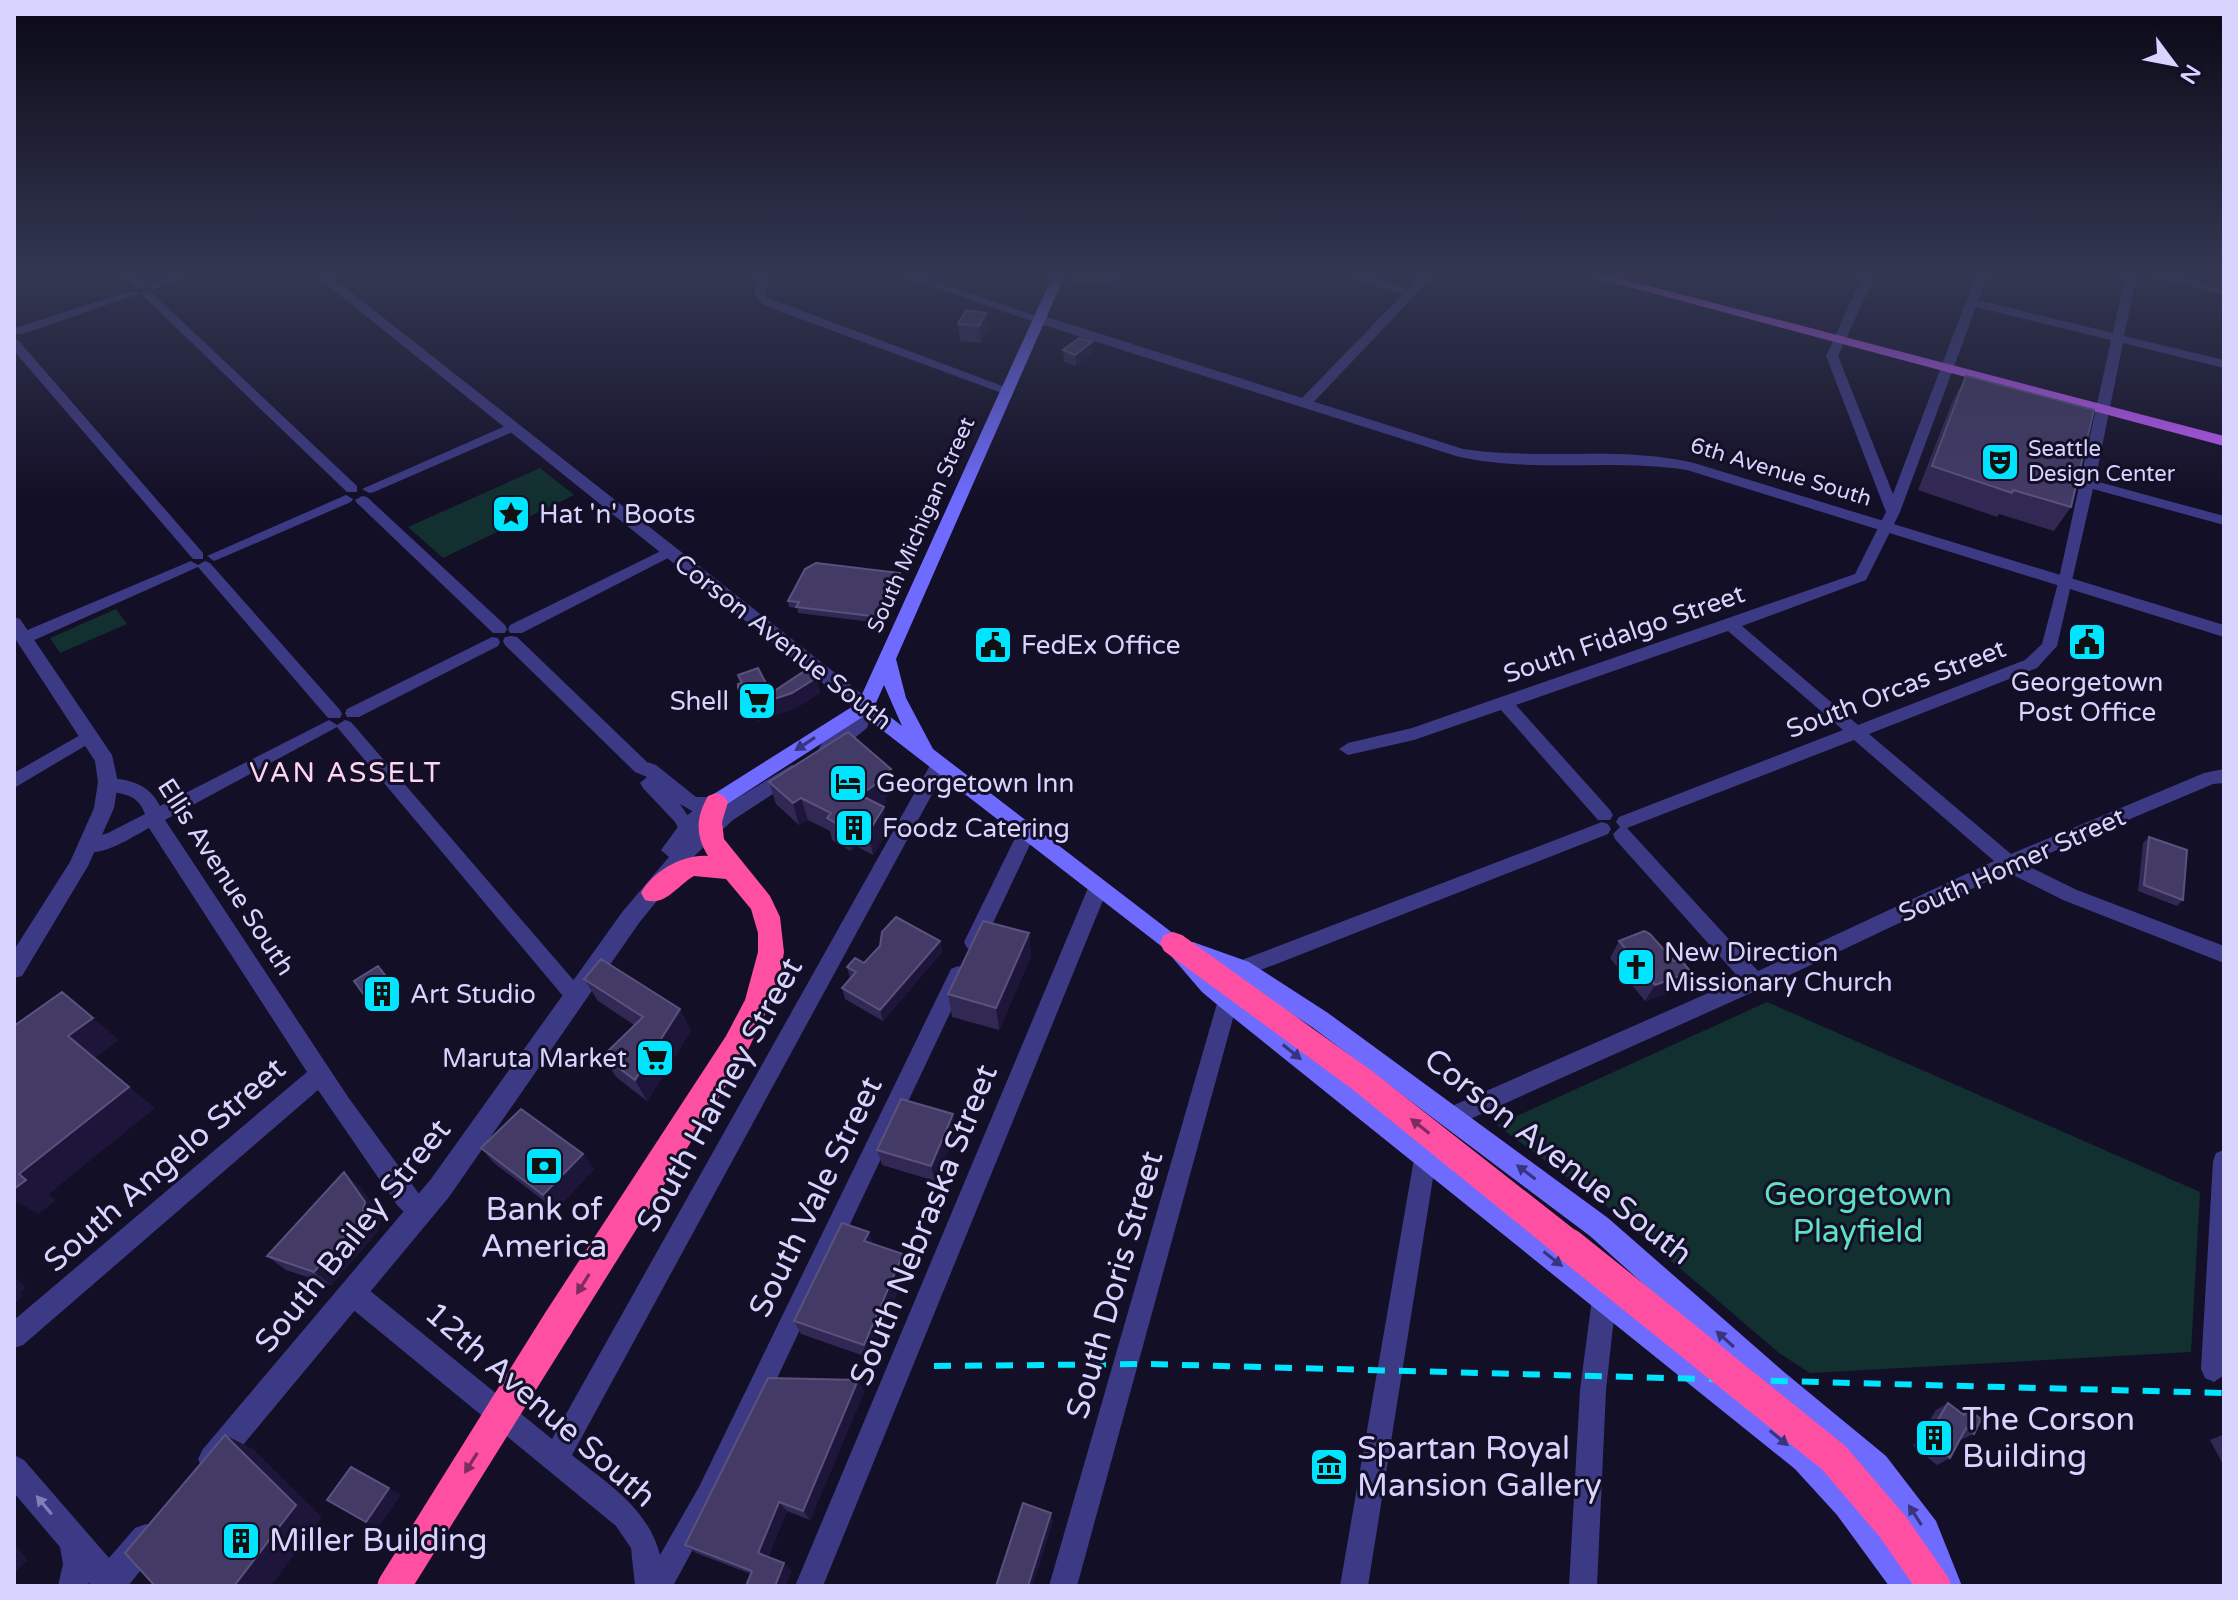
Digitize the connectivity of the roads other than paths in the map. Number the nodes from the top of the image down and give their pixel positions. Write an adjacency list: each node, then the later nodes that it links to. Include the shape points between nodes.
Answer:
1 (27, 350): 25 (street)
2 (206, 350): 21 (street)
3 (415, 350): 18 (street, Corson Avenue South)
4 (898, 350): 15 (street)
5 (1025, 350): 15 (main road, South Michigan Street)
6 (1136, 350): 16 (street, 6th Avenue South)
7 (1356, 350): 16 (street)
8 (1835, 350): 22 (street, via 1832,356)
9 (1872, 350): 14 (main road)
10 (1955, 350): 14 (street, South Fidalgo Street)
11 (2115, 350): 17 (street, South Orcas Street)
12 (2165, 350): 13 (street)
13 (2224, 364)
14 (1948, 369): 17 (main road); 22 (street, South Fidalgo Street)
15 (1007, 390): 31 (main road, South Michigan Street)
16 (1305, 403): 22 (street, 6th Avenue South, via 1485,458 1628,459 1689,466)
17 (2102, 410): 19 (main road); 20 (street, South Orcas Street)
18 (512, 427): 21 (street); 24 (street, Corson Avenue South)
19 (2224, 441)
20 (2087, 483): 23 (street); 26 (street, South Orcas Street)
21 (357, 494): 25 (street); 30 (street)
22 (1889, 519): 26 (street, 6th Avenue South); 27 (street, South Fidalgo Street, via 1866,571 1853,582)
23 (2224, 521)
24 (669, 552): 30 (street); 33 (street, Corson Avenue South)
25 (202, 561): 28 (street); 34 (street)
26 (2066, 583): 29 (street, 6th Avenue South); 35 (street, South Orcas Street, via 2049,646 2031,664)
27 (1732, 626): 32 (street, South Fidalgo Street); 35 (street)
28 (19, 631): 36 (street)
29 (2224, 631)
30 (504, 636): 34 (street); 39 (street)
31 (887, 660): 33 (main road, South Michigan Street); 38 (main road, via 897,698)
32 (1504, 703): 37 (street, South Fidalgo Street, via 1414,734); 45 (street)
33 (865, 707): 38 (main road, Corson Avenue South); 43 (main road, one-way to 43); 46 (street, South Bailey Street, via 860,723 848,735)
34 (340, 720): 44 (street); 60 (street)
35 (1853, 732): 47 (street, South Orcas Street); 50 (street)
36 (89, 736): 41 (street); 42 (street, via 105,760)
37 (1348, 749)
38 (934, 761): 48 (main road, Corson Avenue South); 73 (street, South Harney Street)
39 (641, 767): 43 (street, via 692,804); 46 (street, via 642,775 681,817)
40 (2224, 776): 50 (street, South Homer Street)
41 (14, 781)
42 (110, 785): 44 (street, Ellis Avenue South, via 141,790); 49 (street, via 106,809)
43 (716, 802): 46 (highway)
44 (155, 816): 49 (street); 62 (street, Ellis Avenue South)
45 (1603, 822): 47 (street, via 1613,835); 58 (street)
46 (698, 828): 51 (highway); 53 (street, South Bailey Street); 54 (street, South Bailey Street, via 630,908)
47 (1624, 828): 59 (street)
48 (1027, 832): 52 (main road, Corson Avenue South); 82 (street, South Vale Street, via 708,1496)
49 (88, 846): 57 (street)
50 (2007, 863): 56 (street, via 2070,895); 59 (street, South Homer Street)
51 (739, 873): 53 (highway, via 695,863); 80 (highway, one-way to 80, bridge, via 766,913 770,930 768,968 754,1008)
52 (1098, 888): 55 (main road, Corson Avenue South); 83 (street, South Nebraska Street)
53 (654, 893): 54 (street, South Bailey Street)
54 (631, 917): 60 (street, South Bailey Street)
55 (1173, 943): 58 (main road, Corson Avenue South); 61 (main road, Corson Avenue South); 88 (highway, one-way to 55, bridge, via 1869,1499 1804,1431 1374,1089)
56 (2224, 955)
57 (14, 969)
58 (1241, 969): 63 (main road, Corson Avenue South)
59 (1755, 982): 63 (street, South Homer Street)
60 (575, 996): 66 (street, South Bailey Street)
61 (1228, 1000): 64 (main road, Corson Avenue South, one-way to 64); 84 (street, South Doris Street)
62 (321, 1074): 66 (street, Ellis Avenue South); 70 (street, South Angelo Street)
63 (1451, 1117): 69 (main road, Corson Avenue South, one-way to 63, via 1599,1227)
64 (1425, 1159): 68 (main road, Corson Avenue South, one-way to 68); 85 (street)
65 (2224, 1161): 72 (street)
66 (421, 1213): 67 (street, South Bailey Street)
67 (354, 1294): 73 (street, 12th Avenue South); 75 (street, South Bailey Street)
68 (1604, 1299): 71 (main road, Corson Avenue South); 86 (street, via 1593,1390)
69 (1685, 1304): 71 (main road); 89 (main road, Corson Avenue South, one-way to 69, via 1925,1532 1876,1466)
70 (14, 1336)
71 (1659, 1344): 87 (main road, Corson Avenue South, one-way to 87, via 1834,1485)
72 (2214, 1369)
73 (557, 1457): 81 (street, 12th Avenue South, via 639,1530 650,1567)
74 (14, 1470): 77 (street, one-way to 74)
75 (196, 1480)
76 (165, 1517): 78 (street)
77 (74, 1541): 78 (street); 79 (street, via 78,1564)
78 (109, 1585)
79 (73, 1586)
80 (394, 1586)
81 (649, 1586)
82 (658, 1586)
83 (809, 1586)
84 (1063, 1586)
85 (1354, 1586)
86 (1583, 1586)
87 (1908, 1586)
88 (1934, 1586)
89 (1947, 1586)

